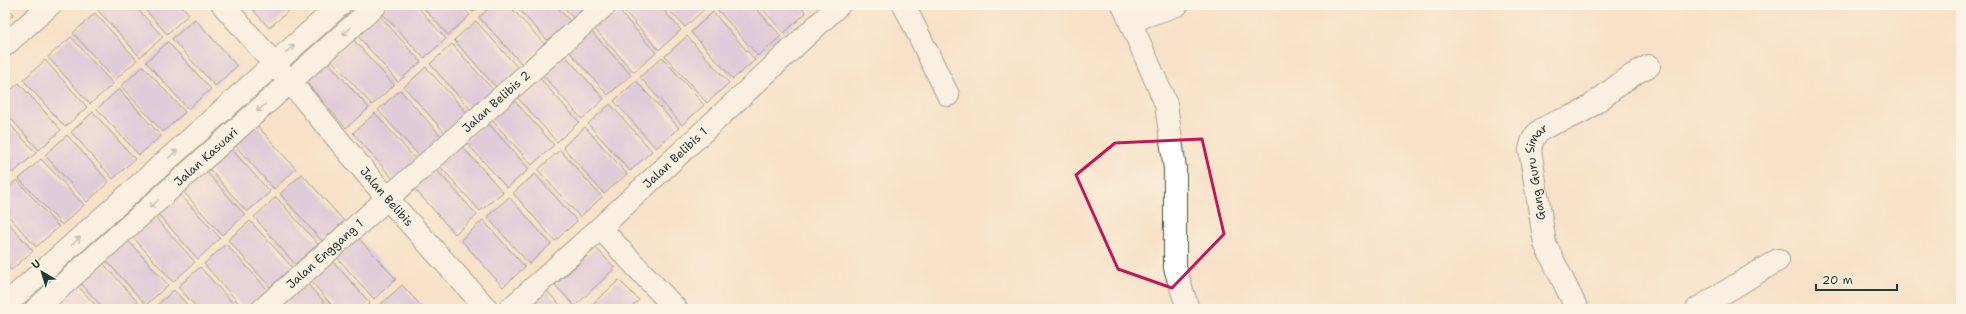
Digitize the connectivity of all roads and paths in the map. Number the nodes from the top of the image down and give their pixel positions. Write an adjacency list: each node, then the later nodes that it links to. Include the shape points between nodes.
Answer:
1 (50, 5): 10 (street)
2 (223, 5): 11 (street, Jalan Belibis)
3 (340, 5): 11 (street, Jalan Kasuari, one-way to 3)
4 (376, 5): 13 (street, Jalan Kasuari, one-way to 13)
5 (605, 5): 15 (street, Jalan Belibis 2)
6 (839, 5): 16 (street, Jalan Belibis 1)
7 (904, 5): 14 (street)
8 (1177, 5): 9 (street)
9 (1127, 13): 26 (street, via 1166,104 1175,169 1175,268)
10 (5, 45)
11 (274, 63): 13 (street, Jalan Belibis); 18 (street, Jalan Kasuari, one-way to 11)
12 (1649, 66): 27 (street, Gang Guru Simar, via 1629,77 1578,114 1542,129 1533,137 1530,150 1545,244)
13 (290, 82): 15 (street, Jalan Belibis); 19 (street, Jalan Kasuari, one-way to 19)
14 (948, 95)
15 (386, 198): 22 (street, Jalan Enggang 1); 23 (street, Jalan Belibis)
16 (600, 228): 24 (street, Jalan Belibis 1); 25 (street)
17 (1778, 260): 28 (street)
18 (53, 262): 19 (street); 20 (street, Jalan Kasuari)
19 (69, 279): 21 (street, Jalan Kasuari)
20 (5, 305)
21 (36, 309)
22 (264, 309)
23 (487, 309)
24 (510, 309)
25 (676, 309)
26 (1188, 309)
27 (1577, 309)
28 (1696, 309)

